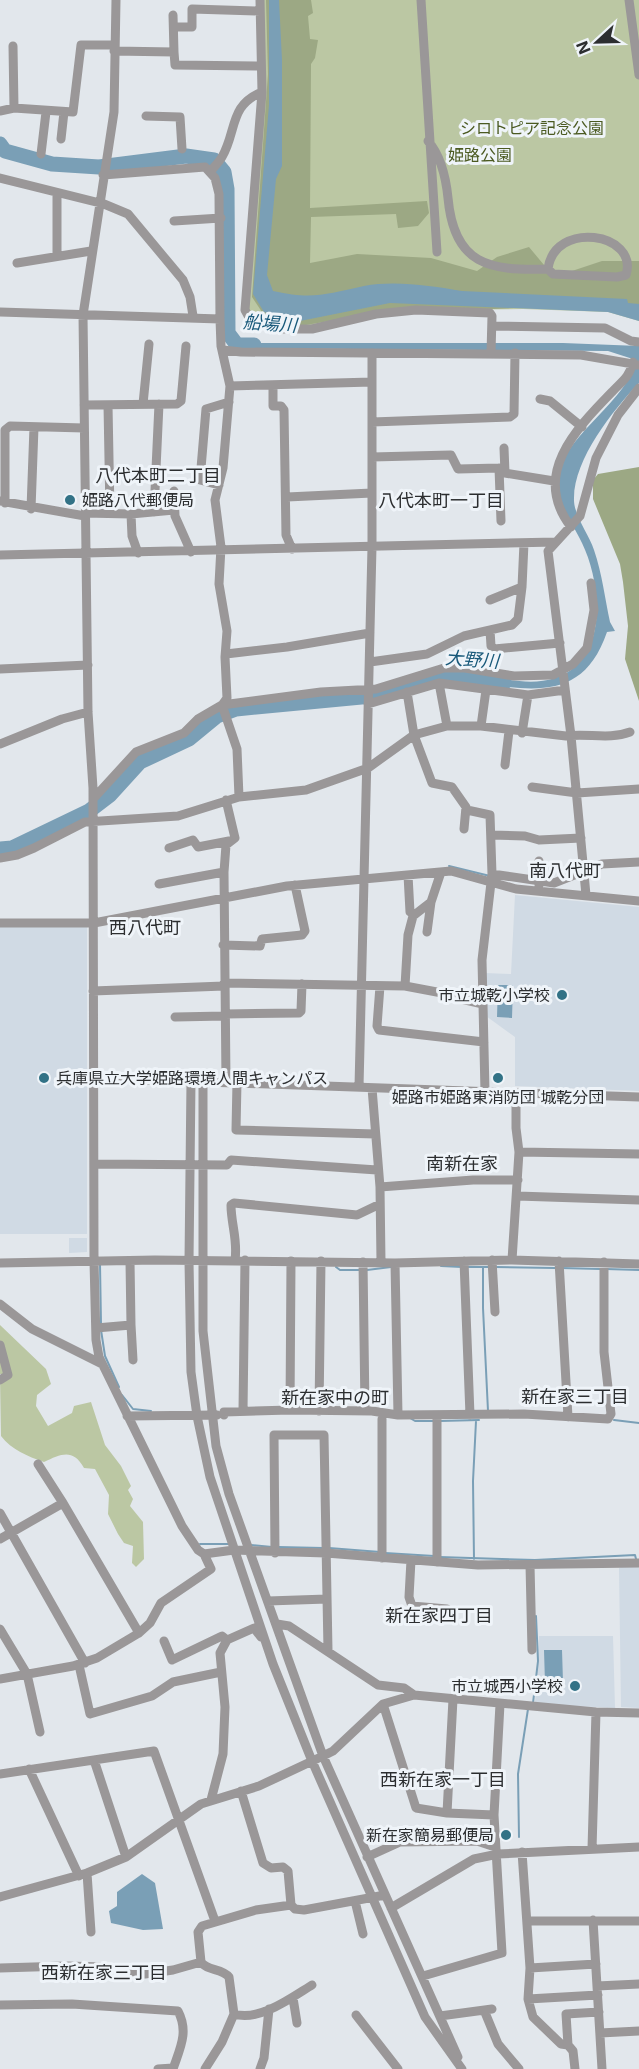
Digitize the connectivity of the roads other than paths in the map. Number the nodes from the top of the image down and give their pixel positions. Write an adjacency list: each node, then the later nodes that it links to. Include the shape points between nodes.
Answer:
1 (116, 0): 9 (street)
2 (260, 0): 5 (street)
3 (421, 0): 20 (street)
4 (629, 0): 12 (street)
5 (260, 11): 7 (street, via 192,9 192,27); 11 (street)
6 (173, 15): 7 (street)
7 (174, 27): 10 (street)
8 (13, 46): 14 (street)
9 (114, 48): 10 (street); 17 (street, via 81,45 74,112); 24 (street, via 114,112)
10 (174, 52): 11 (street, via 176,65)
11 (261, 66): 13 (street)
12 (639, 75)
13 (262, 92): 23 (street, via 240,106 222,157); 39 (street, via 245,310 250,319 285,329 312,329 376,314 416,310 490,313)
14 (14, 108): 15 (street); 16 (street)
15 (0, 111)
16 (46, 112): 17 (street); 22 (street)
17 (64, 112): 19 (street)
18 (146, 116): 21 (street, via 180,117)
19 (62, 139)
20 (429, 141): 31 (street); 34 (street, via 441,163 453,226 471,257 485,265 509,270)
21 (182, 149)
22 (41, 154)
23 (210, 172): 24 (street, via 205,167); 28 (street, via 215,178)
24 (103, 175): 27 (street)
25 (0, 178): 26 (street)
26 (57, 193): 27 (street); 32 (street)
27 (98, 203): 30 (street); 37 (street, via 134,219 183,280)
28 (221, 218): 29 (street); 38 (street)
29 (174, 221)
30 (91, 251): 32 (street); 36 (street)
31 (437, 252)
32 (57, 255): 33 (street)
33 (17, 263)
34 (548, 269): 34 (street, via 553,274 617,277 626,275 627,262 619,244 573,238 556,249)
35 (0, 312): 36 (street)
36 (83, 315): 37 (street); 56 (street)
37 (193, 316): 38 (street)
38 (220, 319): 43 (street)
39 (492, 326): 40 (street, via 605,328); 45 (street)
40 (639, 342)
41 (149, 344): 54 (street)
42 (186, 346): 55 (street, via 181,401)
43 (223, 350): 44 (street); 50 (street)
44 (372, 353): 45 (street); 48 (street)
45 (491, 353): 46 (street)
46 (515, 353): 47 (street, via 581,355); 58 (street, via 514,414 510,417)
47 (636, 364): 60 (street, via 626,382)
48 (372, 382): 49 (street); 58 (street)
49 (273, 385): 50 (street); 69 (street, via 273,406 284,410)
50 (230, 387): 53 (street)
51 (639, 388): 78 (street, via 618,415 596,458 583,510)
52 (540, 399): 60 (street, via 549,401)
53 (228, 402): 66 (street); 66 (street, via 206,410 200,480)
54 (143, 404): 55 (street); 57 (street)
55 (159, 404): 73 (street)
56 (84, 405): 57 (street); 61 (street)
57 (108, 405): 74 (street)
58 (372, 422): 63 (street)
59 (34, 427): 61 (street); 70 (street, via 10,426 5,430); 71 (street)
60 (582, 427): 65 (street, via 557,463)
61 (84, 429): 76 (street)
62 (504, 448): 64 (street)
63 (372, 457): 64 (street, via 451,454 458,470); 68 (street)
64 (502, 471): 65 (street); 77 (street)
65 (554, 481): 78 (street, via 557,504)
66 (219, 485): 83 (street, via 215,500)
67 (174, 491): 72 (street)
68 (372, 493): 69 (street); 81 (street)
69 (287, 497): 82 (street, via 286,535)
70 (2, 502): 71 (street)
71 (32, 509): 76 (street)
72 (174, 510): 73 (street); 84 (street)
73 (154, 512): 75 (street)
74 (110, 513): 75 (street); 76 (street)
75 (131, 513): 85 (street)
76 (85, 514): 86 (street)
77 (501, 521)
78 (571, 527): 79 (street)
79 (556, 542): 80 (street); 93 (street, via 548,551)
80 (524, 543): 81 (street); 89 (street)
81 (372, 547): 82 (street); 92 (street)
82 (292, 549): 83 (street)
83 (220, 551): 84 (street); 94 (street)
84 (191, 552): 85 (street)
85 (138, 553): 86 (street)
86 (85, 554): 87 (street); 96 (street)
87 (0, 555)
88 (591, 583): 98 (street, via 594,610 589,643 580,657)
89 (522, 587): 90 (street); 91 (street, via 518,619 512,626)
90 (490, 600)
91 (490, 630): 93 (street, via 494,649); 95 (street, via 458,638 428,654)
92 (370, 633): 94 (street); 95 (street)
93 (560, 644): 98 (street)
94 (226, 654): 106 (street, via 227,698)
95 (370, 662): 100 (street)
96 (88, 665): 97 (street); 107 (street)
97 (0, 669)
98 (562, 670): 100 (street, via 533,678 444,668); 102 (street)
99 (440, 683): 101 (street); 103 (street); 108 (street)
100 (369, 689): 105 (street); 106 (street)
101 (486, 690): 104 (street); 109 (street)
102 (565, 690): 104 (street); 114 (street)
103 (407, 692): 105 (street); 113 (street)
104 (528, 695): 112 (street)
105 (368, 704): 117 (street)
106 (222, 705): 121 (street, via 237,749); 122 (street, via 184,733 136,752)
107 (88, 712): 115 (street); 122 (street)
108 (447, 726): 109 (street); 113 (street)
109 (481, 726): 110 (street)
110 (509, 731): 112 (street); 116 (street)
111 (630, 732): 114 (street, via 618,737)
112 (522, 733): 114 (street)
113 (414, 735): 117 (street); 124 (street, via 432,783 452,787)
114 (571, 736): 120 (street)
115 (0, 744)
116 (505, 765)
117 (368, 768): 121 (street, via 306,790); 138 (street)
118 (532, 788): 120 (street)
119 (639, 789): 120 (street)
120 (577, 793): 128 (street)
121 (239, 797): 123 (street)
122 (93, 799): 125 (street)
123 (226, 800): 125 (street, via 178,816); 129 (street, via 235,838)
124 (467, 810): 126 (street); 127 (street, via 490,815)
125 (93, 819): 131 (street, via 17,855); 149 (street)
126 (464, 829)
127 (491, 835): 128 (street, via 539,840); 139 (street)
128 (581, 838): 134 (street)
129 (229, 841): 130 (street, via 198,847 193,840); 135 (street)
130 (169, 848)
131 (0, 858)
132 (539, 861): 142 (street)
133 (639, 862): 134 (street, via 602,864)
134 (584, 871): 142 (street); 143 (street)
135 (224, 872): 140 (street); 144 (street)
136 (441, 872): 137 (street); 139 (street); 146 (street)
137 (408, 875): 138 (street); 147 (street)
138 (364, 878): 141 (street); 154 (street)
139 (492, 878): 142 (street, via 516,889); 158 (street, via 482,960)
140 (159, 884)
141 (295, 885): 144 (street); 151 (street, via 305,931 302,935 262,939 260,946)
142 (539, 886): 143 (street)
143 (586, 895): 145 (street)
144 (223, 897): 149 (street); 151 (street)
145 (639, 901)
146 (431, 902): 150 (street); 156 (street, via 413,916)
147 (410, 912)
148 (0, 923): 149 (street)
149 (94, 923): 157 (street)
150 (427, 932)
151 (224, 945): 153 (street)
152 (302, 984): 153 (street); 154 (street); 159 (street, via 299,1013)
153 (224, 985): 157 (street); 159 (street)
154 (361, 986): 155 (street); 167 (street)
155 (381, 986): 156 (street); 161 (street, via 377,1026 380,1030)
156 (405, 986): 158 (street, via 451,993)
157 (93, 991): 162 (street)
158 (483, 1004): 161 (street)
159 (225, 1015): 160 (street); 165 (street)
160 (175, 1017)
161 (484, 1042): 169 (street)
162 (93, 1078): 163 (street); 175 (street)
163 (191, 1081): 164 (street); 177 (street)
164 (203, 1081): 165 (street); 176 (street)
165 (226, 1082): 166 (street)
166 (237, 1082): 167 (street); 172 (street, via 236,1130)
167 (359, 1087): 168 (street)
168 (372, 1088): 169 (street); 172 (street)
169 (485, 1092): 170 (street)
170 (516, 1093): 171 (street); 173 (street)
171 (639, 1097)
172 (375, 1134): 178 (street)
173 (519, 1152): 174 (street); 179 (street)
174 (639, 1154)
175 (94, 1164): 177 (street); 191 (street)
176 (203, 1164): 177 (street); 178 (street, via 227,1165 231,1160); 188 (street)
177 (191, 1165): 187 (street)
178 (377, 1170): 180 (street)
179 (518, 1180): 180 (street); 181 (street)
180 (380, 1187): 183 (street)
181 (517, 1196): 182 (street); 186 (street)
182 (639, 1200)
183 (380, 1204): 185 (street, via 357,1215 234,1203 231,1216); 192 (street)
184 (130, 1260): 187 (street); 191 (street); 203 (street)
185 (240, 1260): 188 (street); 189 (street); 210 (street)
186 (512, 1260): 196 (street); 197 (street)
187 (189, 1261): 188 (street); 218 (street, via 191,1372)
188 (201, 1261): 213 (street)
189 (291, 1261): 190 (street); 209 (street)
190 (321, 1261): 199 (street); 211 (street)
191 (94, 1262): 193 (street); 204 (street)
192 (381, 1262): 199 (street); 200 (street)
193 (0, 1263)
194 (464, 1264): 196 (street); 200 (street); 216 (street)
195 (639, 1264): 198 (street)
196 (492, 1265): 202 (street)
197 (559, 1266): 198 (street); 220 (street)
198 (603, 1266): 220 (street, via 604,1352 611,1414 608,1419)
199 (364, 1267): 212 (street)
200 (395, 1267): 215 (street)
201 (0, 1304): 207 (street, via 32,1329)
202 (495, 1312)
203 (131, 1325): 204 (street); 206 (street)
204 (96, 1328): 207 (street)
205 (0, 1345): 208 (street, via 8,1375)
206 (134, 1360)
207 (102, 1364): 217 (street)
208 (0, 1380)
209 (290, 1410): 210 (street); 211 (street)
210 (243, 1411): 214 (street)
211 (319, 1411): 212 (street)
212 (365, 1411): 219 (street)
213 (212, 1415): 214 (street); 218 (street); 229 (street, via 229,1494)
214 (224, 1415): 219 (street)
215 (398, 1415): 219 (street); 221 (street)
216 (472, 1415): 220 (street); 221 (street)
217 (127, 1416): 218 (street); 231 (street, via 182,1526)
218 (196, 1416): 227 (street, via 210,1477)
219 (385, 1417): 232 (street)
220 (567, 1417)
221 (437, 1419): 234 (street)
222 (38, 1464): 223 (street)
223 (63, 1503): 225 (street); 242 (street)
224 (0, 1513): 225 (street)
225 (11, 1534): 226 (street); 248 (street)
226 (0, 1539)
227 (234, 1550): 229 (street); 231 (street); 245 (street)
228 (325, 1550): 230 (street); 230 (street, via 324,1436 274,1435); 232 (street); 237 (street)
229 (248, 1551): 230 (street); 238 (street)
230 (275, 1553)
231 (204, 1554): 242 (street, via 211,1569 161,1603)
232 (382, 1558): 233 (street)
233 (411, 1560): 234 (street); 239 (street, via 412,1606)
234 (437, 1562): 236 (street)
235 (639, 1563): 236 (street)
236 (530, 1565): 247 (street)
237 (327, 1599): 238 (street); 246 (street)
238 (268, 1601): 240 (street)
239 (447, 1609)
240 (277, 1624): 246 (street, via 289,1626); 259 (street)
241 (0, 1629): 250 (street)
242 (139, 1633): 248 (street)
243 (228, 1640): 244 (street, via 222,1636 172,1660); 245 (street, via 254,1628); 249 (street, via 220,1653)
244 (164, 1641)
245 (266, 1643): 261 (street)
246 (328, 1648): 252 (street, via 377,1684 404,1688)
247 (532, 1650)
248 (82, 1664): 249 (street, via 90,1714 152,1696 173,1682); 250 (street)
249 (221, 1672): 265 (street, via 225,1707 223,1754)
250 (27, 1674): 251 (street); 258 (street)
251 (0, 1679)
252 (414, 1695): 253 (street); 254 (street)
253 (453, 1699): 255 (street); 266 (street)
254 (383, 1704): 259 (street, via 333,1751); 266 (street, via 416,1808)
255 (500, 1704): 256 (street); 267 (street)
256 (596, 1712): 257 (street); 270 (street)
257 (639, 1713)
258 (40, 1732)
259 (322, 1756): 261 (street); 274 (street)
260 (94, 1760): 262 (street); 268 (street, via 154,1751); 273 (street)
261 (312, 1761): 264 (street); 278 (street)
262 (29, 1769): 263 (street); 275 (street)
263 (0, 1774)
264 (241, 1793): 265 (street); 280 (street, via 263,1863 288,1871)
265 (211, 1800): 268 (street)
266 (447, 1813): 267 (street)
267 (495, 1815): 271 (street)
268 (180, 1825): 273 (street); 282 (street)
269 (639, 1847): 270 (street)
270 (592, 1849): 272 (street)
271 (496, 1850): 272 (street); 274 (street, via 477,1841 400,1842); 281 (street); 292 (street, via 502,1953)
272 (522, 1852): 284 (street)
273 (126, 1857): 275 (street)
274 (367, 1857): 276 (street)
275 (83, 1874): 277 (street); 286 (street)
276 (385, 1895): 278 (street); 281 (street)
277 (0, 1897)
278 (371, 1898): 279 (street); 313 (street, via 425,2017)
279 (355, 1901): 280 (street, via 304,1910 295,1909); 287 (street)
280 (291, 1902): 282 (street)
281 (391, 1908): 292 (street)
282 (214, 1918): 288 (street, via 198,1932)
283 (593, 1920): 284 (street); 285 (street); 289 (street)
284 (527, 1921): 291 (street)
285 (639, 1921)
286 (91, 1932)
287 (363, 1934)
288 (201, 1962): 290 (street, via 145,1974 66,1965); 301 (street, via 229,1977)
289 (596, 1964): 291 (street); 295 (street)
290 (0, 1968)
291 (530, 1968): 297 (street)
292 (423, 1976): 303 (street)
293 (639, 1984): 295 (street)
294 (312, 1985): 296 (street)
295 (598, 1990): 297 (street); 300 (street)
296 (292, 1998): 299 (street); 304 (street)
297 (528, 1999): 307 (street, via 533,2017 561,2044)
298 (0, 2005): 308 (street, via 72,2004 178,2011 184,2034)
299 (269, 2009): 301 (street); 311 (street)
300 (599, 2012): 306 (street); 307 (street, via 566,2014)
301 (234, 2014): 310 (street)
302 (356, 2015): 312 (street)
303 (441, 2016): 313 (street); 314 (street, via 488,2010 498,2044)
304 (297, 2023)
305 (639, 2031): 306 (street)
306 (600, 2033): 316 (street)
307 (568, 2045): 315 (street, via 573,2051)
308 (173, 2068): 309 (street)
309 (158, 2069)
310 (205, 2069)
311 (260, 2069)
312 (398, 2069)
313 (462, 2069)
314 (519, 2069)
315 (575, 2069)
316 (602, 2069)

